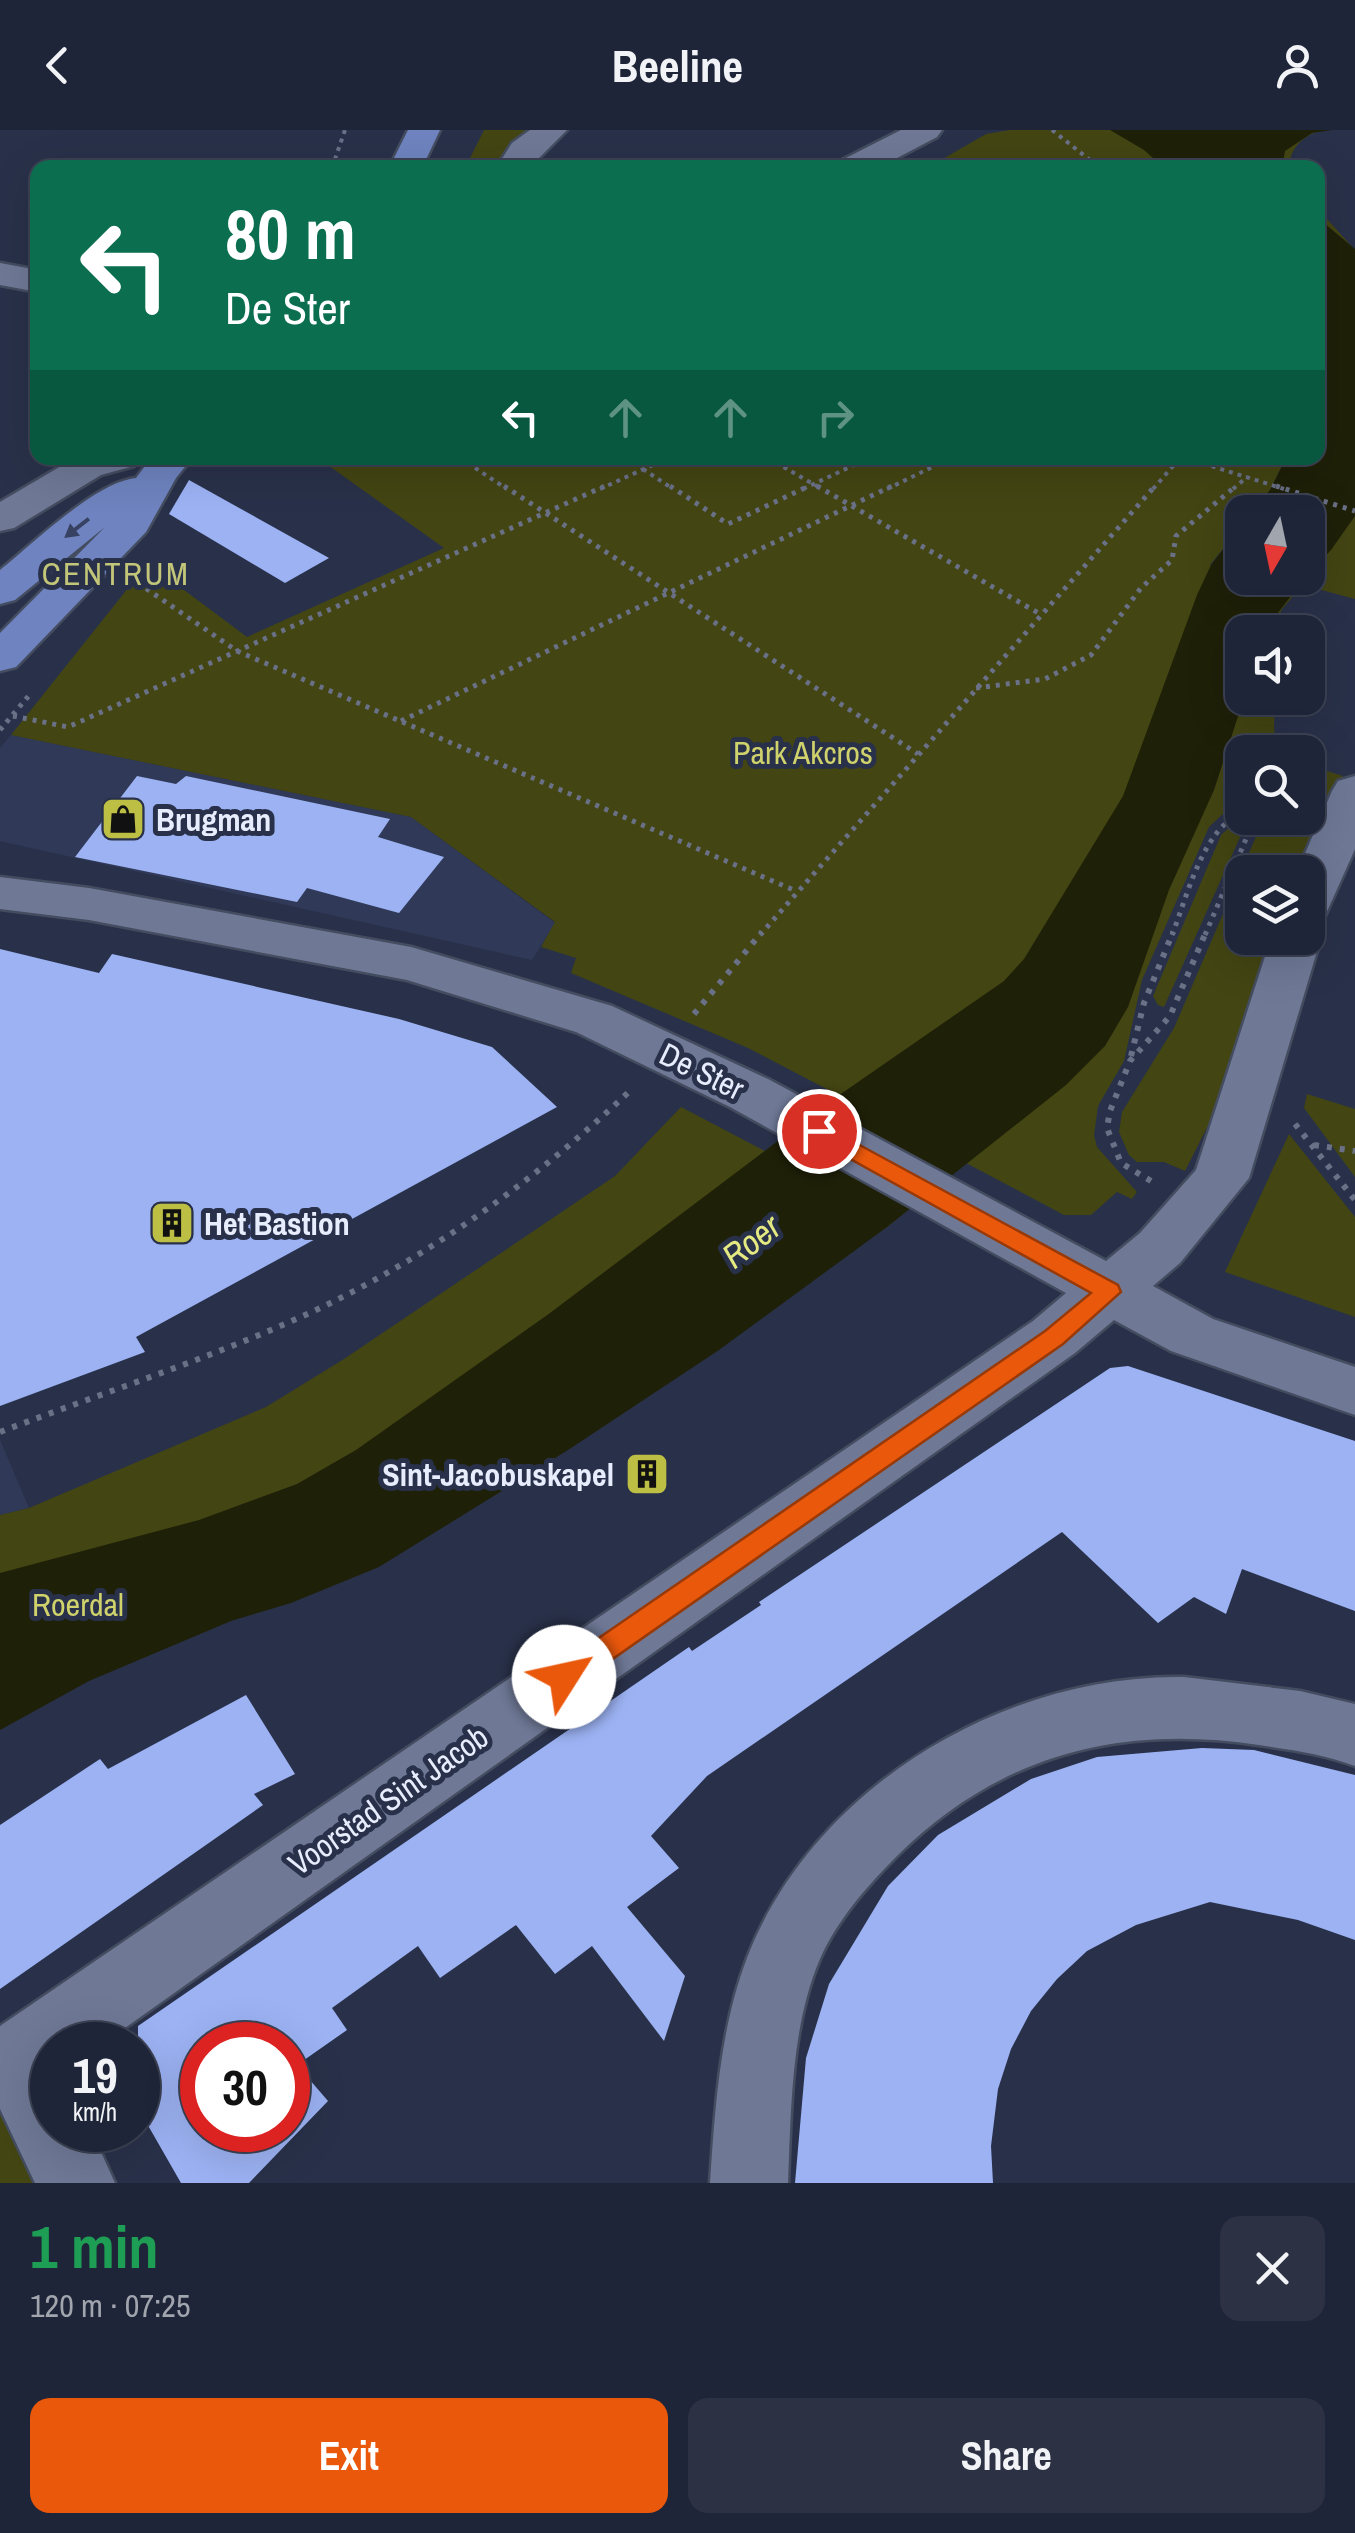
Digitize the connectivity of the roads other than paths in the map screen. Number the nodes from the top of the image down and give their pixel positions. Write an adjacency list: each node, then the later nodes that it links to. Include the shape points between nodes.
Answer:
1 (424, 130): 4 (main road)
2 (551, 130): 5 (street)
3 (926, 130): 6 (street)
4 (409, 160)
5 (517, 160)
6 (868, 160)
7 (0, 274): 8 (street)
8 (30, 279)
9 (113, 465): 12 (street, via 87,467)
10 (150, 465): 13 (main road, one-way to 13)
11 (152, 465): 14 (main road, via 132,523)
12 (0, 519)
13 (0, 591)
14 (0, 658)
15 (1355, 792): 16 (street)
16 (1325, 864)
17 (0, 893): 19 (street, De Ster, via 412,964 594,1019 750,1094)
18 (1291, 955): 19 (street, Voorstad Sint Jacob, via 1221,1178 1160,1248)
19 (1109, 1292): 20 (street, De Ster, via 1192,1335); 22 (street, Voorstad Sint Jacob, via 1054,1338)
20 (1355, 1391)
21 (1355, 1735): 24 (street, via 1211,1707 1102,1713 982,1752 901,1808 838,1865 794,1934 770,2007 752,2112)
22 (8, 2065): 23 (street, Voorstad Sint Jacob)
23 (76, 2183)
24 (749, 2183)

